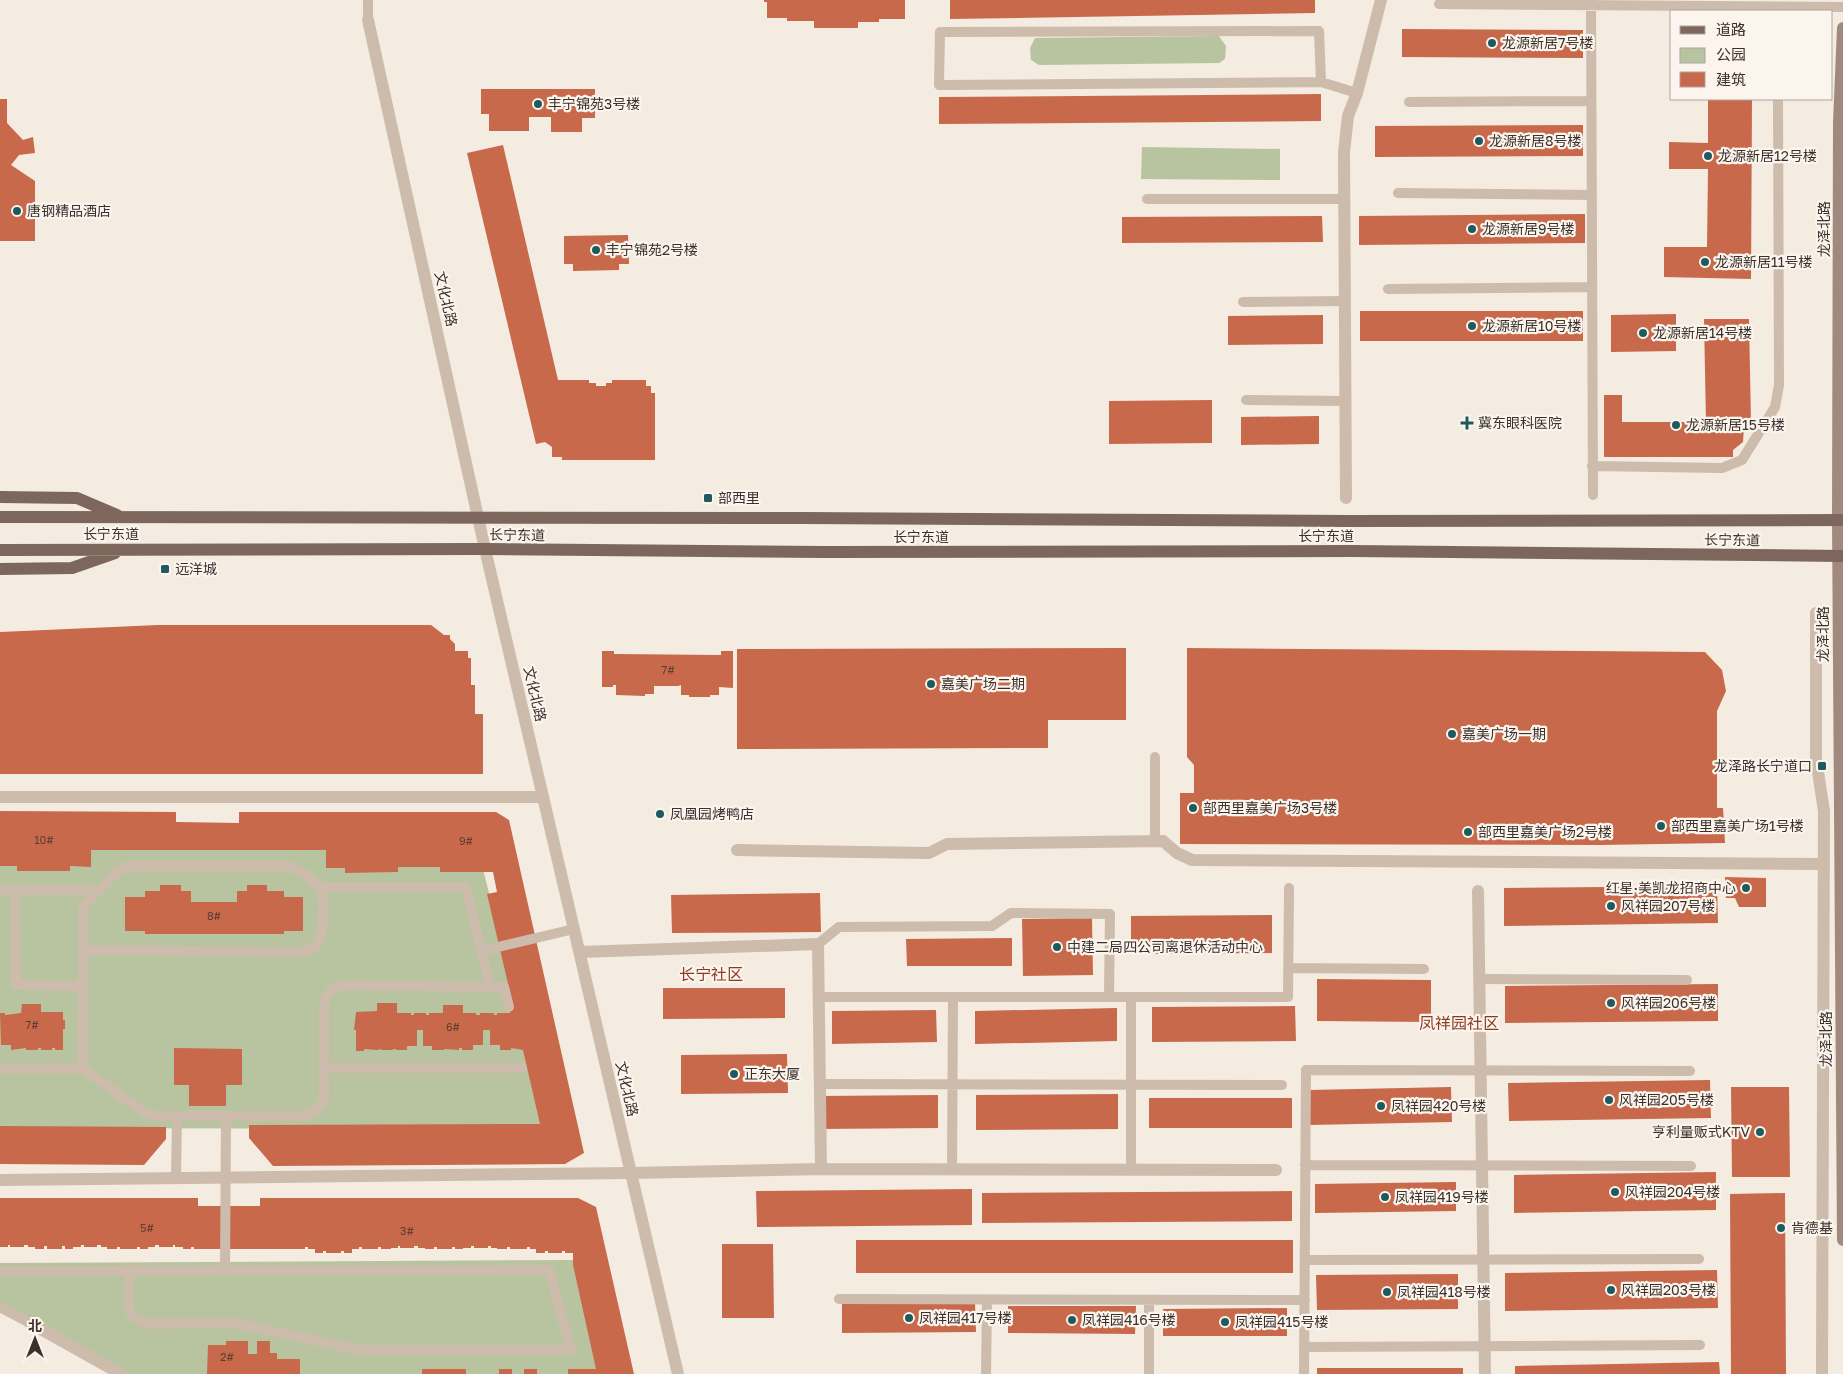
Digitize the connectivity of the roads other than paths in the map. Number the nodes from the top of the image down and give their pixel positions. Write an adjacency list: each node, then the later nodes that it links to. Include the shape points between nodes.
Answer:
1 (368, 0): 7 (lane)
2 (1381, 0): 10 (street)
3 (1590, 2): 4 (lane); 5 (lane); 12 (lane)
4 (1439, 4)
5 (1778, 6): 6 (lane)
6 (1843, 7)
7 (368, 20): 30 (street, 文化北路)
8 (1843, 28): 31 (main road, 龙泽北路, via 1839,122)
9 (1321, 82): 9 (lane, via 939,85 940,32 1319,31); 10 (lane)
10 (1357, 93): 17 (street, via 1348,116)
11 (1778, 100): 24 (lane, via 1779,385 1775,407 1742,460 1722,468)
12 (1591, 101): 13 (lane); 15 (lane)
13 (1410, 102)
14 (1398, 193): 15 (lane)
15 (1591, 195): 18 (lane)
16 (1148, 199): 17 (lane)
17 (1344, 199): 20 (street)
18 (1592, 287): 19 (lane); 24 (lane)
19 (1388, 289)
20 (1345, 301): 21 (lane); 23 (street)
21 (1243, 302)
22 (1246, 400): 23 (lane)
23 (1345, 401): 27 (street)
24 (1592, 466): 25 (lane)
25 (1593, 495)
26 (0, 497): 29 (main road, via 77,498)
27 (1346, 498)
28 (0, 517): 29 (main road, 长宁东道)
29 (124, 518): 30 (main road, 长宁东道)
30 (479, 518): 31 (main road, 长宁东道); 33 (street, 文化北路)
31 (1840, 520): 35 (main road, 龙泽北路)
32 (126, 549): 33 (main road, 长宁东道); 34 (main road, 长宁东道); 36 (main road, via 72,568)
33 (485, 549): 35 (main road, 长宁东道); 40 (street, 文化北路)
34 (0, 550)
35 (1841, 556): 89 (main road, 龙泽北路)
36 (0, 569)
37 (1816, 613): 43 (street, 龙泽北路, via 1816,759 1824,811)
38 (1155, 757): 41 (lane)
39 (0, 797): 40 (street)
40 (543, 797): 50 (street, 文化北路)
41 (1155, 842): 42 (street, via 947,844 929,853); 43 (street, via 1163,842 1192,860)
42 (737, 850)
43 (1824, 864): 111 (street, 龙泽北路)
44 (319, 887): 48 (lane, via 288,866 128,866 118,871); 52 (lane, via 322,892 322,934 313,948 304,952); 53 (lane, via 466,887)
45 (1289, 888): 55 (lane)
46 (0, 890): 47 (lane)
47 (15, 890): 48 (lane); 59 (lane, via 16,985)
48 (99, 890): 52 (lane, via 83,906)
49 (1478, 891): 57 (street)
50 (574, 930): 53 (lane); 54 (street, 文化北路)
51 (818, 944): 54 (street); 61 (street); 63 (lane, via 839,927 992,926 1011,913 1110,914)
52 (83, 950): 59 (lane)
53 (481, 951): 60 (lane)
54 (580, 952): 85 (street, 文化北路)
55 (1288, 968): 56 (lane); 64 (lane, via 1288,997)
56 (1424, 969)
57 (1480, 979): 58 (lane); 71 (street)
58 (1687, 980)
59 (83, 986): 66 (lane)
60 (490, 987): 65 (lane, via 504,987); 67 (lane, via 341,985 332,989 324,1004)
61 (819, 997): 62 (lane); 72 (street)
62 (953, 997): 63 (lane); 73 (lane)
63 (1109, 997): 64 (lane)
64 (1132, 997): 74 (lane)
65 (509, 1008)
66 (82, 1068): 69 (lane); 76 (lane, via 145,1112 156,1116)
67 (324, 1068): 68 (lane); 77 (lane, via 324,1099 314,1113 304,1116)
68 (522, 1068)
69 (0, 1069)
70 (1690, 1071): 71 (lane)
71 (1481, 1072): 78 (lane, via 1306,1070); 79 (street)
72 (820, 1084): 73 (lane); 81 (street)
73 (952, 1084): 74 (lane); 82 (lane)
74 (1131, 1085): 75 (lane); 83 (lane)
75 (1282, 1085)
76 (177, 1116): 77 (lane); 86 (lane)
77 (226, 1116): 87 (lane)
78 (1305, 1165): 79 (lane); 91 (lane)
79 (1482, 1166): 80 (lane); 92 (street)
80 (1691, 1166)
81 (822, 1169): 82 (street); 85 (street)
82 (952, 1170): 83 (street)
83 (1131, 1170): 84 (street)
84 (1276, 1170)
85 (630, 1174): 87 (street); 106 (street, 文化北路)
86 (176, 1178): 87 (street); 88 (street)
87 (225, 1178): 94 (lane)
88 (0, 1180)
89 (1843, 1240)
90 (1699, 1259): 92 (lane)
91 (1305, 1260): 92 (lane); 98 (lane)
92 (1483, 1260): 103 (street)
93 (129, 1270): 94 (lane); 94 (lane, via 129,1308 132,1316 147,1324 234,1323 360,1350 571,1350 549,1270); 95 (lane)
94 (225, 1270)
95 (0, 1271)
96 (839, 1299): 97 (lane)
97 (987, 1300): 99 (lane); 107 (lane)
98 (1305, 1300): 99 (lane); 104 (lane)
99 (1149, 1301): 108 (lane)
100 (0, 1307): 101 (lane)
101 (30, 1323): 105 (street)
102 (1700, 1345): 103 (lane)
103 (1485, 1346): 104 (lane); 110 (street)
104 (1304, 1347): 109 (lane)
105 (121, 1374)
106 (678, 1374)
107 (986, 1374)
108 (1149, 1374)
109 (1304, 1374)
110 (1485, 1374)
111 (1822, 1374)

